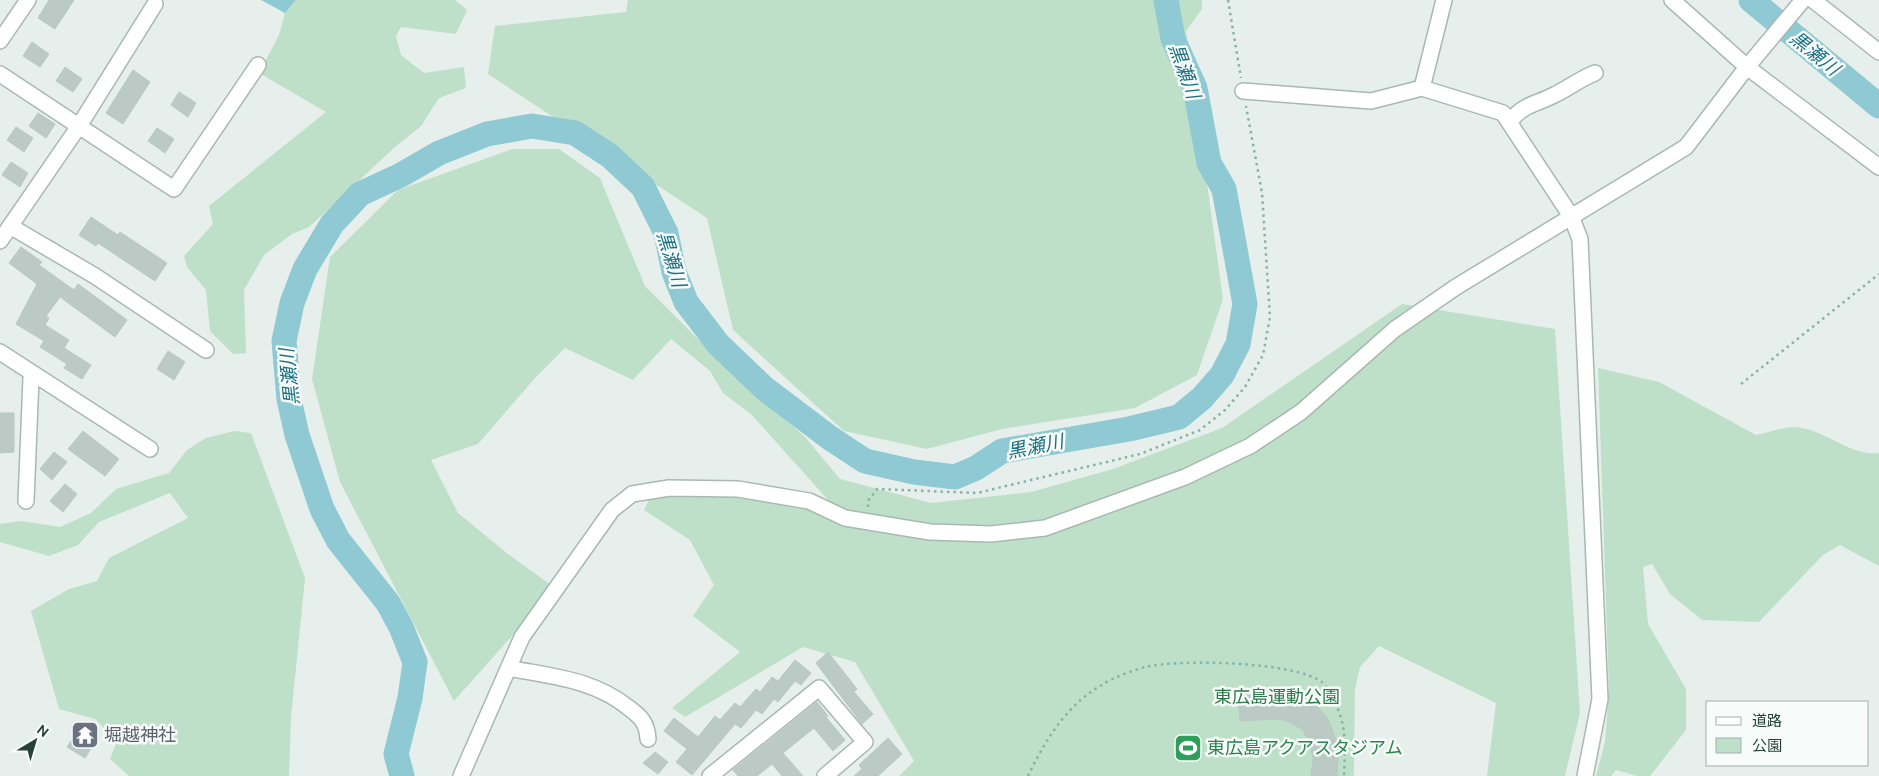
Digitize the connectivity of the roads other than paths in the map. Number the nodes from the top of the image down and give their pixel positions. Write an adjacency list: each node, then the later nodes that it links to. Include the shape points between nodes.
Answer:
1 (28, 0): 7 (street)
2 (1444, 0): 13 (street)
3 (1672, 0): 10 (street)
4 (1803, 0): 10 (street)
5 (1813, 0): 8 (street)
6 (155, 4): 16 (street)
7 (0, 42)
8 (1879, 52)
9 (258, 65): 16 (street, via 174,189)
10 (1749, 65): 17 (street); 18 (street, via 1686,147)
11 (1595, 73): 15 (street, via 1520,110)
12 (0, 74): 16 (street)
13 (1422, 88): 14 (street, via 1372,101); 15 (street, via 1503,113)
14 (1243, 91)
15 (1509, 122): 18 (street)
16 (79, 126): 19 (street)
17 (1879, 167)
18 (1571, 216): 26 (street, via 1394,330 1301,412 1250,446 1185,477 1045,528 991,534 930,532 845,518 808,501 738,489 669,488 632,494 612,510 571,567 522,637); 31 (street, via 1580,239 1600,699)
19 (10, 226): 20 (street); 21 (street, via 95,276)
20 (0, 241)
21 (206, 350)
22 (0, 352): 23 (street)
23 (33, 374): 24 (street); 25 (street)
24 (150, 449)
25 (26, 501)
26 (509, 668): 27 (street, via 587,683 607,692 642,718 648,728); 28 (street)
27 (648, 739)
28 (462, 776)
29 (710, 776): 30 (street, via 818,688 865,742)
30 (826, 776)
31 (1585, 776)

